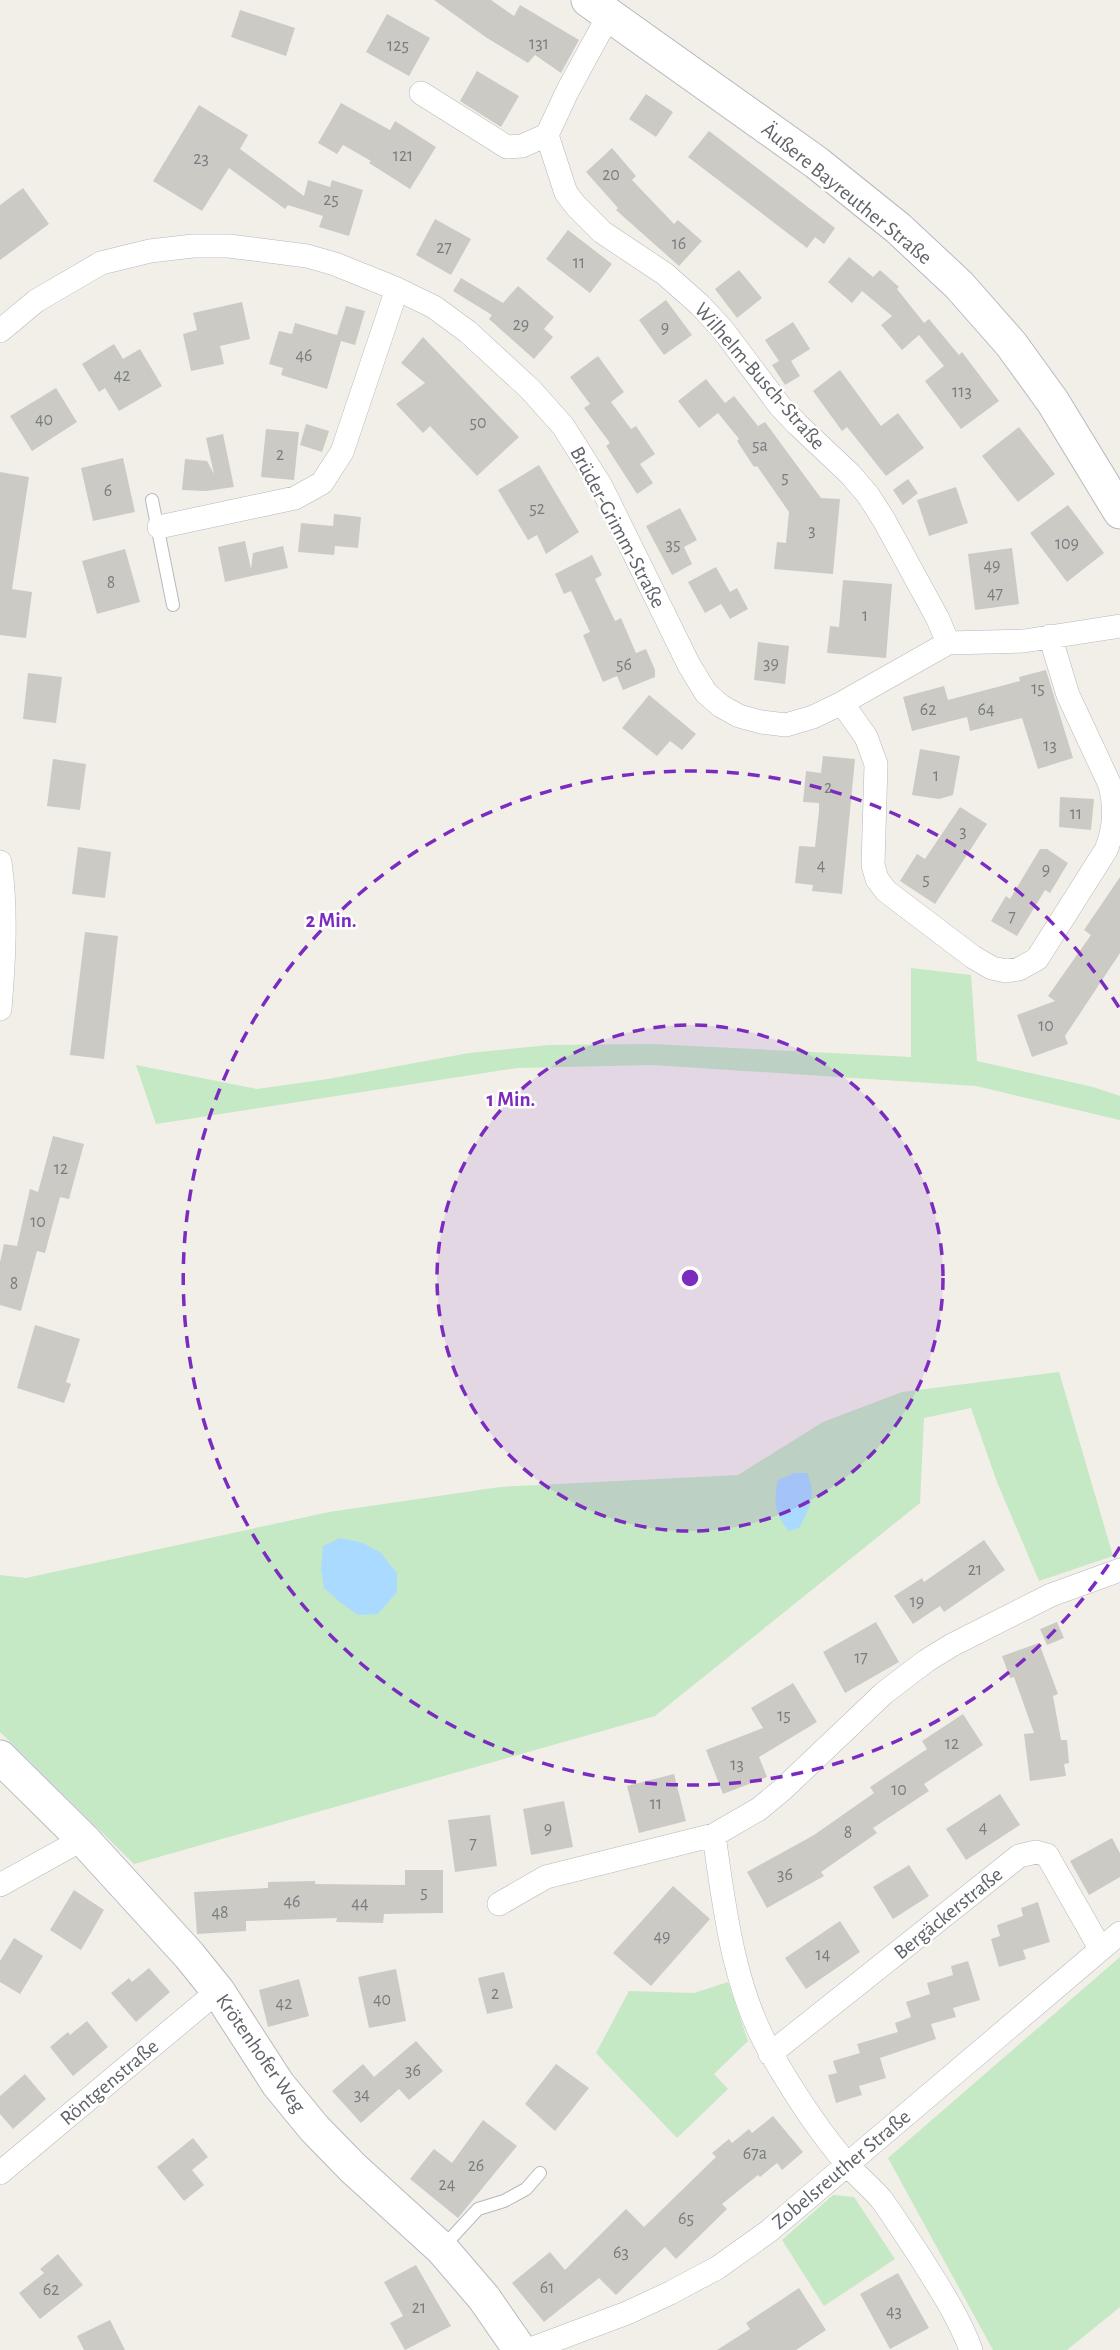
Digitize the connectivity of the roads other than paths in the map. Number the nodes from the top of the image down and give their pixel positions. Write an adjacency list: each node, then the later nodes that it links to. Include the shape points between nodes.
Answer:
1 (598, 7): 3 (street, Äußere Bayreuther Straße); 7 (street, Äußere Bayreuther Straße, via 817,163 959,285 1011,344 1053,402)
2 (421, 93): 3 (street, via 507,147)
3 (547, 135): 12 (street, Wilhelm-Busch-Straße, via 566,193 576,206 602,232 665,274 701,305 780,406 868,495)
4 (397, 289): 5 (street, Brüder-Grimm-Straße, via 307,256 193,246 101,263 36,301); 8 (street, via 342,452 322,482 295,498); 13 (street, Brüder-Grimm-Straße, via 434,307 468,332 563,426 601,486 706,693 740,716 786,725)
5 (0, 331)
6 (152, 500): 8 (lane)
7 (1120, 512)
8 (159, 527): 9 (lane)
9 (173, 605)
10 (1120, 625): 11 (street, Brüder-Grimm-Straße)
11 (1050, 636): 12 (street, Brüder-Grimm-Straße); 13 (street, via 1068,695 1110,785 1114,816 1105,850 1037,959 1019,970 992,968 973,957 881,885 872,849 876,764 866,737)
12 (948, 643): 13 (street, Brüder-Grimm-Straße)
13 (842, 703)
14 (0, 862): 15 (street, via 5,929)
15 (0, 1009)
16 (1120, 1570): 18 (street, via 1051,1595 935,1656 884,1693 759,1809)
17 (0, 1757): 19 (street, Krötenhofer Weg)
18 (714, 1835): 21 (street, via 546,1877); 25 (street, via 725,1912 742,1983)
19 (83, 1839): 20 (street); 24 (street, Krötenhofer Weg)
20 (0, 1885)
21 (499, 1904)
22 (1120, 1933): 23 (street, Zobelsreuther Straße)
23 (1100, 1948): 25 (street, Bergäckerstraße, via 1047,1856 1036,1852 1019,1856); 26 (street, Zobelsreuther Straße)
24 (218, 1991): 27 (street, Röntgenstraße); 29 (street, Krötenhofer Weg, via 278,2084 314,2128)
25 (770, 2053): 26 (street)
26 (848, 2165): 31 (street, Zobelsreuther Straße, via 717,2268 627,2313); 32 (street, via 881,2199 912,2244)
27 (0, 2173)
28 (540, 2173): 29 (lane, via 526,2189 478,2210)
29 (442, 2249): 30 (street, Krötenhofer Weg)
30 (520, 2350)
31 (528, 2350)
32 (971, 2350)

